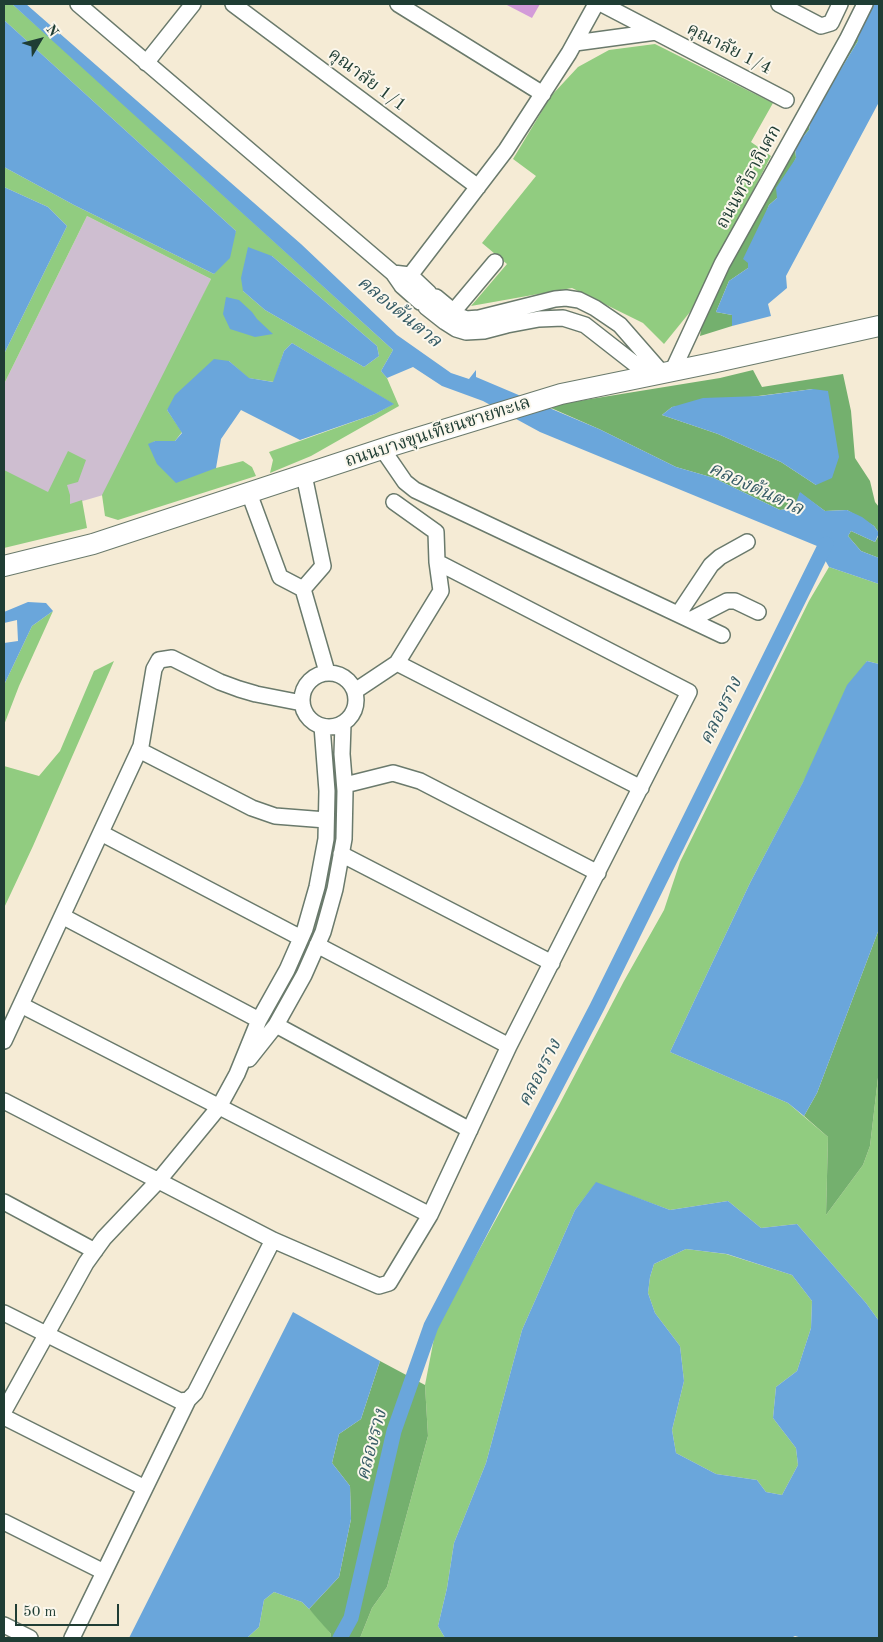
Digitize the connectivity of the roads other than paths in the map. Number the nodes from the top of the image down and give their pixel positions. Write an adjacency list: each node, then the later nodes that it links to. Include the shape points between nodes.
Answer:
1 (78, 4): 12 (street)
2 (193, 4): 12 (street)
3 (233, 4): 15 (street, คุณาลัย 1/1)
4 (398, 4): 13 (street)
5 (596, 4): 11 (street)
6 (602, 4): 10 (street, คุณาลัย 1/4)
7 (779, 4): 8 (street, via 821,26 831,23)
8 (840, 4)
9 (865, 4): 20 (street, ถนนทวีธาภิเศก)
10 (656, 32): 11 (street); 14 (street, คุณาลัย 1/4)
11 (575, 43): 13 (street)
12 (146, 63): 17 (street)
13 (543, 94): 15 (street)
14 (786, 100)
15 (478, 187): 17 (street)
16 (495, 262): 18 (street)
17 (401, 278): 18 (street)
18 (449, 317): 20 (street, via 456,329 466,332 538,319 563,318 585,325); 20 (street, via 479,318 555,299 579,300 620,325)
19 (879, 326): 20 (main road, ถนนบางขุนเทียนชายทะเล)
20 (661, 373): 21 (main road, ถนนบางขุนเทียนชายทะเล, via 561,394)
21 (383, 450): 22 (main road, ถนนบางขุนเทียนชายทะเล); 30 (street, via 405,482 415,490)
22 (304, 475): 23 (main road, ถนนบางขุนเทียนชายทะเล); 28 (street, via 323,566)
23 (249, 493): 27 (main road, ถนนบางขุนเทียนชายทะเล, via 93,544); 28 (street, via 280,577)
24 (394, 502): 26 (street, via 436,532)
25 (747, 542): 30 (street, via 711,565)
26 (437, 562): 32 (street, via 441,591); 40 (street, via 689,692)
27 (4, 566)
28 (304, 589): 33 (street)
29 (758, 612): 30 (street, via 727,601)
30 (686, 616): 31 (street)
31 (722, 635)
32 (397, 663): 34 (street); 40 (street)
33 (327, 672): 34 (street, via 344,677); 35 (street, via 318,674 305,686)
34 (354, 691): 36 (street, via 354,709)
35 (302, 703): 37 (street, via 309,719); 38 (street, via 239,689 172,658 159,660 154,670)
36 (343, 724): 37 (street); 39 (street)
37 (322, 726): 41 (street)
38 (139, 750): 41 (street, via 268,814); 42 (street)
39 (345, 785): 43 (street); 44 (street, via 393,773 420,781)
40 (641, 788): 44 (street)
41 (326, 820): 46 (street, via 317,887)
42 (101, 833): 45 (street); 46 (street)
43 (341, 854): 47 (street, via 335,889); 48 (street)
44 (598, 873): 48 (street)
45 (62, 916): 49 (street); 50 (street)
46 (301, 938): 50 (street, via 288,970)
47 (317, 946): 51 (street); 53 (street)
48 (552, 963): 53 (street)
49 (21, 1005): 52 (street); 56 (street)
50 (259, 1020): 54 (street)
51 (276, 1025): 54 (street); 57 (street)
52 (4, 1041)
53 (509, 1046): 57 (street)
54 (237, 1074): 56 (street)
55 (4, 1101): 58 (street)
56 (219, 1106): 58 (street); 60 (street)
57 (470, 1130): 60 (street)
58 (159, 1180): 61 (street); 62 (street)
59 (4, 1202): 62 (street)
60 (430, 1215): 61 (street, via 389,1283 384,1286)
61 (273, 1240): 65 (street, via 195,1393)
62 (95, 1251): 64 (street)
63 (4, 1313): 64 (street)
64 (47, 1335): 65 (street, via 180,1401); 66 (street)
65 (188, 1400): 68 (street)
66 (4, 1411)
67 (4, 1417): 68 (street)
68 (145, 1488): 70 (street)
69 (4, 1522): 70 (street)
70 (104, 1572): 73 (street)
71 (4, 1626): 72 (street)
72 (30, 1638)
73 (72, 1638)

